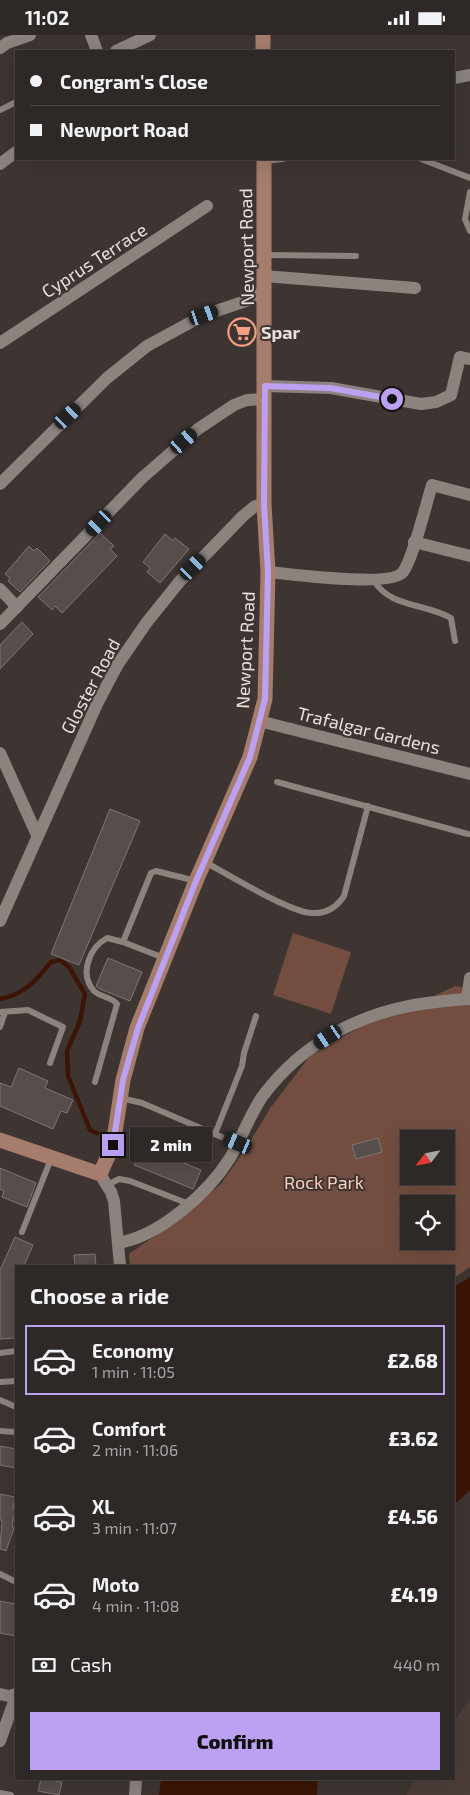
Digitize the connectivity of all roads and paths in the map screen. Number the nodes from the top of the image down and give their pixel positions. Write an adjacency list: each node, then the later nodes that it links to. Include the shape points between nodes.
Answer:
1 (30, 35): 5 (street)
2 (91, 35): 6 (street)
3 (150, 35): 7 (street)
4 (264, 35): 8 (street)
5 (0, 48)
6 (97, 50)
7 (118, 50)
8 (263, 50)
9 (470, 75): 10 (street)
10 (455, 78)
11 (15, 102): 12 (lane)
12 (0, 110)
13 (15, 153): 16 (street)
14 (264, 160): 21 (street, Newport Road)
15 (425, 160): 17 (lane)
16 (0, 164)
17 (470, 178)
18 (470, 192): 20 (lane, via 465,219)
19 (207, 206): 25 (street, Cyprus Terrace)
20 (470, 231)
21 (264, 255): 22 (lane); 23 (street, Newport Road)
22 (356, 256)
23 (265, 284): 24 (street); 27 (street, Newport Road); 28 (street, via 249,300 204,315 147,346 107,377)
24 (415, 288)
25 (0, 343)
26 (470, 359): 27 (street, via 460,357 451,395 436,402 421,404 330,388)
27 (264, 393): 30 (street, Newport Road); 36 (street, via 234,405 198,429 142,478)
28 (0, 484)
29 (470, 495): 31 (street, via 432,485)
30 (264, 504): 33 (street, Newport Road); 45 (street, Gloster Road, via 255,506 233,526 180,581 137,635 97,704)
31 (414, 542): 32 (street); 34 (street, via 403,572 396,578)
32 (470, 556)
33 (268, 572): 34 (street); 39 (street, Newport Road, via 265,699)
34 (374, 581): 38 (lane, via 381,591 399,601 451,618)
35 (0, 589): 36 (street)
36 (17, 607): 37 (street)
37 (0, 624)
38 (455, 641)
39 (259, 721): 41 (street, Trafalgar Gardens); 46 (street, Newport Road, via 250,757)
40 (0, 753): 45 (street)
41 (470, 774)
42 (277, 782): 43 (lane)
43 (368, 806): 44 (lane); 46 (lane, via 344,896 331,910 310,914)
44 (468, 834)
45 (37, 835): 48 (street, Gloster Road)
46 (205, 862): 47 (street, Newport Road)
47 (196, 881): 49 (lane, via 156,871 151,873); 50 (street, Newport Road)
48 (0, 921)
49 (124, 942): 50 (lane); 57 (lane, via 107,938 99,942 86,964 86,975 95,992 117,1004)
50 (164, 958): 58 (street, Newport Road, via 129,1053)
51 (470, 978): 52 (street)
52 (468, 999): 61 (street, via 413,1004 372,1015 341,1028 279,1077 261,1099)
53 (2, 1012): 55 (lane); 56 (lane, via 28,1010 63,1027)
54 (256, 1016): 59 (lane, via 242,1066)
55 (0, 1027)
56 (50, 1063)
57 (96, 1082)
58 (120, 1098): 59 (lane, via 142,1103); 63 (street, Newport Road, via 113,1145)
59 (215, 1134): 61 (lane)
60 (0, 1140): 62 (street)
61 (238, 1143): 64 (street, via 218,1176)
62 (51, 1159): 63 (street); 65 (lane)
63 (103, 1180): 64 (lane, via 130,1181); 66 (street, via 114,1201)
64 (189, 1203): 66 (street, via 154,1229)
65 (22, 1232)
66 (118, 1243): 67 (street)
67 (120, 1265)
68 (15, 1351): 69 (lane)
69 (0, 1353)
70 (15, 1381): 71 (lane)
71 (0, 1382)
72 (0, 1400): 73 (lane)
73 (15, 1407)
74 (0, 1431): 75 (lane)
75 (15, 1432)
76 (0, 1574): 77 (lane)
77 (15, 1581)
78 (0, 1694): 79 (street)
79 (15, 1695)
80 (15, 1698): 81 (street)
81 (0, 1741)
82 (136, 1780): 85 (street)
83 (0, 1793): 84 (lane)
84 (11, 1795)
85 (135, 1795)

